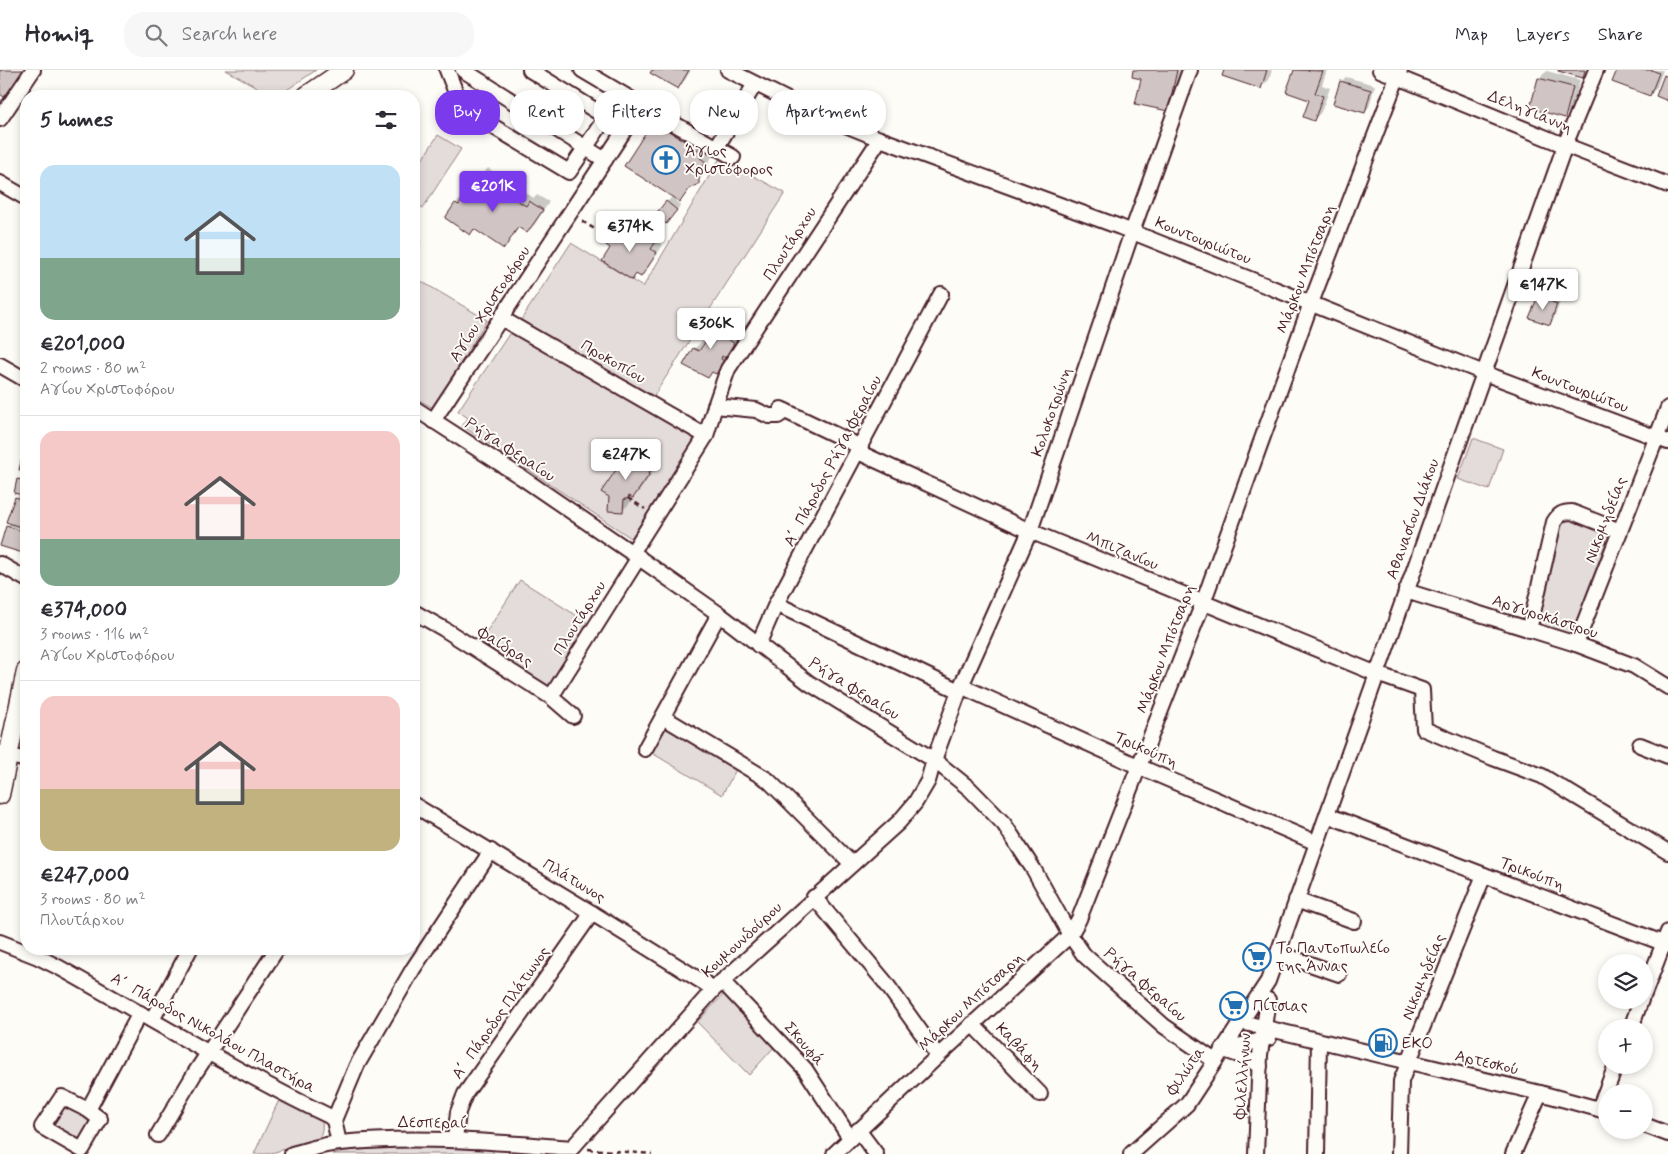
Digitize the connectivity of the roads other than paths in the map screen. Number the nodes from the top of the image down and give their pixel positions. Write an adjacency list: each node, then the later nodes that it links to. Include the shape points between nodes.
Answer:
1 (33, 70): 17 (street)
2 (344, 70): 13 (main road)
3 (447, 70): 14 (street)
4 (530, 70): 23 (street, via 606,117)
5 (582, 70): 16 (street)
6 (728, 70): 12 (street, Κουντουριώτου)
7 (1190, 70): 30 (street, Κολοκοτρώνη)
8 (1380, 70): 11 (street, Δεληγιάννη)
9 (1596, 70): 22 (street, Αθανασίου Διάκου)
10 (466, 72): 15 (street); 23 (street)
11 (1398, 73): 22 (street, Δεληγιάννη); 32 (street, Μάρκου Μπότσαρη)
12 (755, 84): 21 (street, Κουντουριώτου); 24 (street)
13 (315, 90)
14 (455, 90)
15 (457, 90)
16 (616, 90)
17 (0, 119)
18 (680, 127): 24 (street)
19 (500, 130): 23 (street, via 569,172)
20 (621, 135): 26 (street, Αγίου Χριστοφόρου)
21 (880, 139): 30 (street, Κουντουριώτου); 37 (street, Πλουτάρχου, via 728,369)
22 (1565, 145): 28 (street, Δεληγιάννη); 35 (street, Αθανασίου Διάκου)
23 (585, 148): 26 (street)
24 (716, 148): 25 (street)
25 (733, 157)
26 (605, 160): 33 (street, Αγίου Χριστοφόρου)
27 (0, 183): 29 (street)
28 (1668, 185)
29 (20, 195)
30 (1132, 232): 32 (street, Κουντουριώτου); 44 (street, Κολοκοτρώνη)
31 (941, 294): 43 (street, Α΄ Πάροδος Ρήγα Φεραίου)
32 (1311, 303): 35 (street, Κουντουριώτου); 50 (street, Μάρκου Μπότσαρη)
33 (501, 318): 40 (street, Αγίου Χριστοφόρου); 41 (street, Προκοπίου)
34 (0, 365): 36 (street)
35 (1484, 373): 42 (street, Κουντουριώτου); 49 (street, Αθανασίου Διάκου)
36 (20, 377)
37 (715, 406): 41 (street, Πλουτάρχου); 43 (street, Μπιζανίου, via 756,410 769,416 778,416 783,410)
38 (1668, 408): 42 (street, Νικομηδείας)
39 (420, 416): 40 (street, Ρήγα Φεραίου)
40 (433, 421): 46 (street, Ρήγα Φεραίου)
41 (706, 436): 46 (street, Πλουτάρχου)
42 (1662, 440): 45 (street, Νικομηδείας)
43 (859, 449): 44 (street, Μπιζανίου); 51 (street, Α΄ Πάροδος Ρήγα Φεραίου)
44 (1030, 531): 50 (street, Μπιζανίου); 59 (street, Κολοκοτρώνη)
45 (1620, 532): 54 (street, via 1572,512 1558,515); 56 (street, Νικομηδείας)
46 (635, 555): 52 (street, Ρήγα Φεραίου); 61 (street, Πλουτάρχου)
47 (0, 564): 48 (street)
48 (20, 576)
49 (1406, 591): 54 (street, Αργυροκάστρου); 57 (street, Αθανασίου Διάκου)
50 (1203, 603): 57 (street, Μπιζανίου); 70 (street, Μάρκου Μπότσαρη)
51 (776, 604): 55 (street, Α΄ Πάροδος Ρήγα Φεραίου); 59 (street, Τρικούπη)
52 (719, 614): 55 (street, Ρήγα Φεραίου); 63 (street)
53 (420, 616): 61 (street, Φαίδρας)
54 (1529, 630): 56 (street, Αργυροκάστρου)
55 (758, 644): 69 (street, Ρήγα Φεραίου, via 809,683)
56 (1576, 644): 58 (street, Αργυροκάστρου, via 1634,666)
57 (1376, 674): 73 (street, Αθανασίου Διάκου); 76 (street, Μπιζανίου, via 1422,690 1424,729 1542,776)
58 (1668, 687)
59 (960, 688): 69 (street, Κολοκοτρώνη); 70 (street, Τρικούπη)
60 (20, 694): 66 (main road)
61 (551, 697): 62 (street, Φαίδρας)
62 (573, 716)
63 (663, 717): 65 (street); 77 (street, via 768,780)
64 (1640, 745): 67 (street)
65 (645, 749)
66 (4, 754): 68 (street); 71 (main road)
67 (1668, 756)
68 (20, 758)
69 (934, 760): 77 (street, Κουμουνδούρου, via 928,781 915,803 899,822); 83 (street, Ρήγα Φεραίου, via 970,789 1004,824)
70 (1140, 767): 74 (street, Τρικούπη); 83 (street, Μάρκου Μπότσαρη)
71 (0, 795)
72 (420, 809): 75 (street, Πλάτωνος)
73 (1327, 815): 74 (street, Αθανασίου Διάκου); 78 (street, Τρικούπη)
74 (1317, 843): 80 (street, Αθανασίου Διάκου)
75 (491, 851): 81 (street, Πλάτωνος); 111 (street, via 413,969 357,1065)
76 (1668, 852)
77 (852, 864): 79 (street, Κουμουνδούρου)
78 (1484, 875): 84 (street, Τρικούπη); 105 (street, Νικομηδείας)
79 (814, 898): 94 (street, Κουμουνδούρου); 104 (street, via 886,982)
80 (1296, 900): 82 (street); 87 (street, Αθανασίου Διάκου)
81 (592, 912): 94 (street, Πλάτωνος); 116 (street, Α΄ Πάροδος Πλάτωνος, via 465,1094 458,1112)
82 (1354, 921)
83 (1070, 935): 99 (street, Μάρκου Μπότσαρη); 103 (street, Ρήγα Φεραίου, via 1084,955 1164,1026)
84 (1667, 940): 91 (street)
85 (0, 942): 86 (street, Α΄ Πάροδος Νικολάου Πλαστήρα)
86 (20, 950)
87 (1278, 953): 92 (street); 93 (street, Αθανασίου Διάκου)
88 (33, 955): 96 (street, Α΄ Πάροδος Νικολάου Πλαστήρα)
89 (187, 955): 97 (street)
90 (273, 955): 102 (street)
91 (1653, 973)
92 (1339, 974)
93 (1268, 981): 95 (street, Αθανασίου Διάκου); 98 (street, Αθανασίου Διάκου)
94 (718, 985): 113 (street, Σκουφά, via 805,1069); 119 (street, Κουμουνδούρου)
95 (1268, 1000): 98 (street, via 1260,1014); 100 (street, Φιλελλήνων)
96 (140, 1013): 97 (street, Α΄ Πάροδος Νικολάου Πλαστήρα); 110 (street)
97 (152, 1020): 102 (street, Α΄ Πάροδος Νικολάου Πλαστήρα)
98 (1241, 1022): 100 (street, Αρτεσκού); 103 (street, Φιλώτα)
99 (972, 1024): 104 (street, Μάρκου Μπότσαρη); 107 (street, Καβάφη)
100 (1263, 1034): 101 (street, Αρτεσκού, via 1302,1036); 103 (street, Αρτεσκού); 106 (street, Φιλελλήνων)
101 (1319, 1041): 105 (street, Αρτεσκού); 125 (street)
102 (208, 1052): 111 (street, Α΄ Πάροδος Νικολάου Πλαστήρα); 115 (street)
103 (1219, 1055): 106 (street, Ρήγα Φεραίου, via 1242,1056); 123 (street, Φιλώτα, via 1187,1104)
104 (938, 1056): 113 (street, Μάρκου Μπότσαρη)
105 (1408, 1063): 108 (street, Αρτεσκού); 126 (street, Νικομηδείας, via 1401,1081)
106 (1260, 1066): 124 (street, Φιλελλήνων)
107 (1040, 1094)
108 (1540, 1094): 109 (street, Αρτεσκού); 127 (street)
109 (1598, 1109)
110 (88, 1110)
111 (334, 1120): 117 (street)
112 (1653, 1128): 114 (street)
113 (854, 1134): 121 (street, Μάρκου Μπότσαρη); 122 (street, Σκουφά)
114 (1668, 1134)
115 (158, 1135)
116 (455, 1140): 117 (street, Δεσπεραί); 118 (street, Δεσπεραί)
117 (339, 1143): 120 (street, Δεσπεραί)
118 (497, 1148): 119 (street, Δεσπεραί)
119 (572, 1148)
120 (292, 1154)
121 (834, 1154)
122 (876, 1154)
123 (1131, 1154)
124 (1256, 1154)
125 (1317, 1154)
126 (1399, 1154)
127 (1512, 1154)

